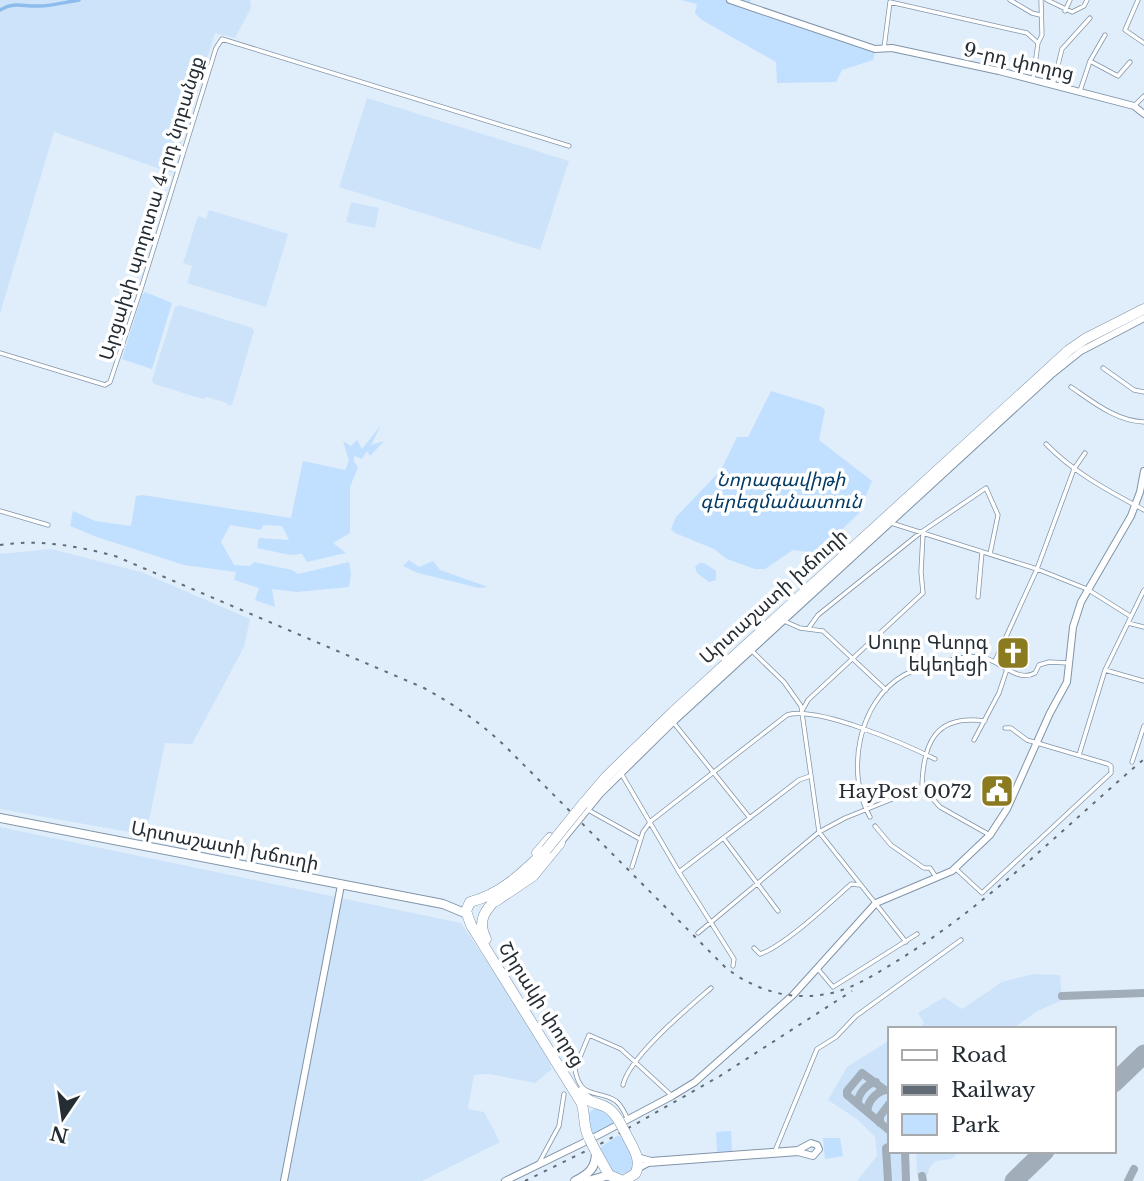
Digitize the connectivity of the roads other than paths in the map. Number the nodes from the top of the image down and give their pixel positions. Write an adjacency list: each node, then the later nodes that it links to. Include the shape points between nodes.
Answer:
1 (730, 0): 15 (street, 9-րդ փողոց, via 875,49)
2 (1010, 0): 10 (street)
3 (1041, 0): 10 (street)
4 (1047, 0): 9 (street)
5 (1070, 0): 9 (street)
6 (1087, 0): 9 (street, via 1079,9)
7 (1138, 0): 14 (street, via 1125,30)
8 (890, 1): 13 (street, via 1012,28); 15 (street)
9 (1065, 10)
10 (1040, 15): 13 (street)
11 (1090, 18): 19 (street, via 1062,50)
12 (1105, 35): 16 (street)
13 (1038, 43): 18 (street)
14 (1144, 43)
15 (884, 48): 18 (street, 9-րդ փողոց)
16 (1090, 61): 17 (street, via 1118,76); 20 (street)
17 (1130, 62)
18 (1033, 79): 19 (street, 9-րդ փողոց)
19 (1053, 85): 20 (street, 9-րդ փողոց)
20 (1080, 91): 22 (street, 9-րդ փողոց)
21 (1144, 96): 22 (street)
22 (1134, 106): 23 (street, 9-րդ փողոց)
23 (1144, 114)
24 (569, 146): 26 (street, Արցախի պողոտա 4-րդ նրբանցք, via 222,39 110,382 105,385)
25 (1144, 313): 38 (street, Արտաշատի խճուղի, via 1071,357); 61 (highway, Արտաշատի խճուղի, via 1069,350); 76 (highway, Արտաշատի խճուղի, via 1070,354 682,708 608,780)
26 (0, 353)
27 (1103, 368): 29 (street)
28 (1071, 387): 30 (street, via 1111,414)
29 (1144, 392)
30 (1144, 422)
31 (1046, 444): 33 (street)
32 (1085, 453): 33 (street)
33 (1074, 469): 35 (street); 43 (street)
34 (1144, 471): 35 (street)
35 (1135, 505): 36 (street); 44 (street)
36 (1144, 510)
37 (0, 511): 39 (street)
38 (891, 523): 40 (street); 48 (street, Արտաշատի խճուղի)
39 (48, 525)
40 (921, 533): 41 (street); 42 (street, via 986,488 998,515); 51 (street, via 818,615); 53 (street, via 923,593)
41 (982, 552): 42 (street); 46 (street)
42 (990, 554): 43 (street)
43 (1037, 569): 44 (street); 54 (street)
44 (1087, 589): 47 (street); 55 (street, via 1073,627)
45 (1144, 590): 47 (street)
46 (978, 597)
47 (1130, 616): 49 (street)
48 (783, 621): 51 (street); 52 (street, Արտաշատի խճուղի)
49 (1128, 623): 50 (street); 57 (street)
50 (1144, 627)
51 (808, 629): 53 (street, via 823,631)
52 (752, 650): 60 (street, via 783,682); 61 (street, Արտաշատի խճուղի)
53 (852, 658): 59 (street); 60 (street, via 808,699)
54 (995, 661): 56 (street); 59 (street, via 974,656 948,661 905,674)
55 (1069, 663): 56 (street, via 1043,663 1030,676); 67 (street, via 1067,682)
56 (1007, 669): 62 (street)
57 (1105, 670): 58 (street); 69 (street)
58 (1144, 681)
59 (886, 690): 65 (street)
60 (802, 713): 65 (street); 73 (street, via 787,715); 74 (street)
61 (673, 717): 72 (street, Արտաշատի խճուղի); 73 (street); 76 (highway, Արտաշատի խճուղի, via 606,777)
62 (985, 721): 66 (street); 68 (street, via 965,718 946,723)
63 (1144, 726): 71 (street)
64 (1005, 728): 67 (street)
65 (863, 730): 68 (street); 77 (street, via 857,758)
66 (974, 740)
67 (1036, 742): 69 (street); 84 (street, via 1007,809)
68 (926, 755): 70 (street); 75 (street)
69 (1079, 755): 89 (street, via 1111,766 1110,777 982,893)
70 (935, 759)
71 (1132, 762)
72 (621, 773): 76 (street, Արտաշատի խճուղի); 81 (street)
73 (714, 773): 80 (street); 81 (street)
74 (810, 776): 80 (street); 83 (street)
75 (922, 787): 77 (street); 84 (street, via 940,807)
76 (586, 808): 85 (street); 87 (street); 95 (highway, Արտաշատի խճուղի, bridge, via 548,850)
77 (866, 810): 78 (street); 83 (street)
78 (870, 817)
79 (0, 818): 93 (main road, Արտաշատի խճուղի)
80 (750, 818): 86 (street)
81 (651, 821): 85 (street); 90 (street)
82 (875, 825): 91 (street, via 891,845 930,868)
83 (819, 832): 92 (street); 94 (street)
84 (990, 835): 89 (street)
85 (640, 839): 88 (street)
86 (724, 839): 90 (street); 92 (street)
87 (559, 843): 95 (highway, via 550,838)
88 (632, 867)
89 (956, 869): 91 (street)
90 (679, 872): 102 (street)
91 (937, 878): 97 (street)
92 (756, 883): 99 (street); 102 (street)
93 (341, 885): 98 (main road, Արտաշատի խճուղի); 125 (street)
94 (860, 885): 97 (street); 107 (street, via 851,884 775,947 760,954)
95 (492, 899): 96 (highway, Արտաշատի խճուղի); 100 (highway, Արտաշատի խճուղի)
96 (473, 901): 98 (main road, Արտաշատի խճուղի); 100 (highway, via 482,904); 101 (highway, via 466,908)
97 (876, 903): 106 (street); 109 (street)
98 (443, 904): 101 (main road, Արտաշատի խճուղի)
99 (778, 911)
100 (483, 913): 101 (highway, Արտաշատի խճուղի, via 475,919); 115 (highway, Շիրակի փողոց, via 487,942 583,1095)
101 (467, 915): 116 (highway, Շիրակի փողոց)
102 (710, 922): 103 (street); 108 (street, via 734,959)
103 (698, 933)
104 (917, 934): 106 (street)
105 (961, 940): 120 (street, via 817,1049)
106 (906, 942): 109 (street, via 833,987)
107 (754, 948)
108 (733, 966)
109 (816, 968): 114 (street, via 793,995 695,1082)
110 (711, 988): 111 (street)
111 (635, 1061): 112 (street); 114 (street); 117 (street, via 621,1049 589,1035 575,1069 591,1094 617,1102)
112 (623, 1085)
113 (564, 1094): 122 (street, via 559,1126)
114 (672, 1096): 117 (street)
115 (598, 1104): 116 (highway); 117 (highway, Շիրակի փողոց, via 608,1106)
116 (585, 1113): 119 (highway, Շիրակի փողոց, bridge, via 583,1122)
117 (624, 1121): 121 (highway, Շիրակի փողոց, bridge); 122 (street)
118 (806, 1150): 120 (street)
119 (596, 1151): 123 (highway, Շիրակի փողոց); 127 (main road, via 592,1170)
120 (774, 1153): 121 (street, via 651,1161); 124 (street, via 648,1163)
121 (637, 1157): 124 (highway, Շիրակի փողոց)
122 (537, 1166): 126 (street)
123 (609, 1175): 128 (main road); 129 (highway)
124 (636, 1175): 129 (highway)
125 (284, 1181)
126 (505, 1181)
127 (575, 1181)
128 (588, 1181)
129 (623, 1181)

